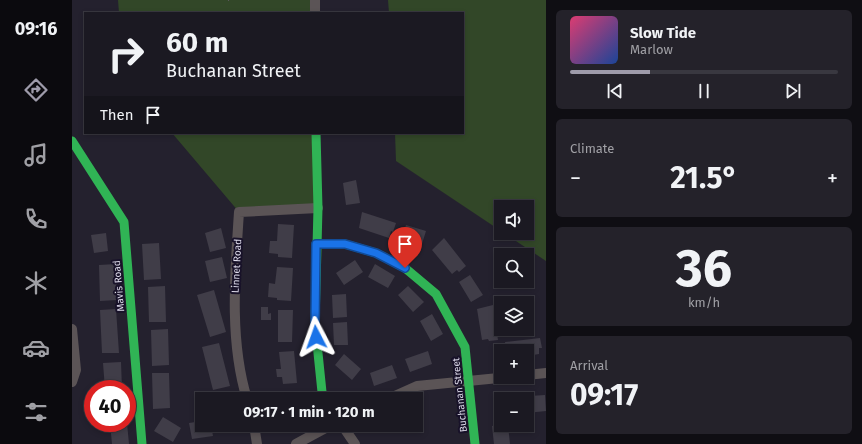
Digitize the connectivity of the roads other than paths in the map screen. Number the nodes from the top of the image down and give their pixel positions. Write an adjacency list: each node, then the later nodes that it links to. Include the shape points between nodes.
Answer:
1 (315, 0): 2 (street)
2 (315, 12)
3 (316, 134): 5 (street)
4 (73, 146): 19 (street, Mavis Road, via 124,222)
5 (318, 208): 6 (street); 13 (street, Linnet Road, via 239,212 234,310)
6 (316, 244): 11 (street, Buchanan Street, via 345,244 376,253 405,268 436,294 465,347); 14 (street, via 315,324)
7 (72, 329): 12 (street, via 76,370)
8 (546, 373): 9 (street)
9 (534, 374)
10 (494, 379): 11 (street)
11 (470, 381): 15 (street, via 416,386); 23 (street, Buchanan Street)
12 (72, 382)
13 (245, 392)
14 (322, 392)
15 (403, 392)
16 (255, 432): 20 (street)
17 (318, 432): 21 (street)
18 (347, 432): 22 (street)
19 (142, 444)
20 (257, 444)
21 (296, 444)
22 (355, 444)
23 (475, 444)

